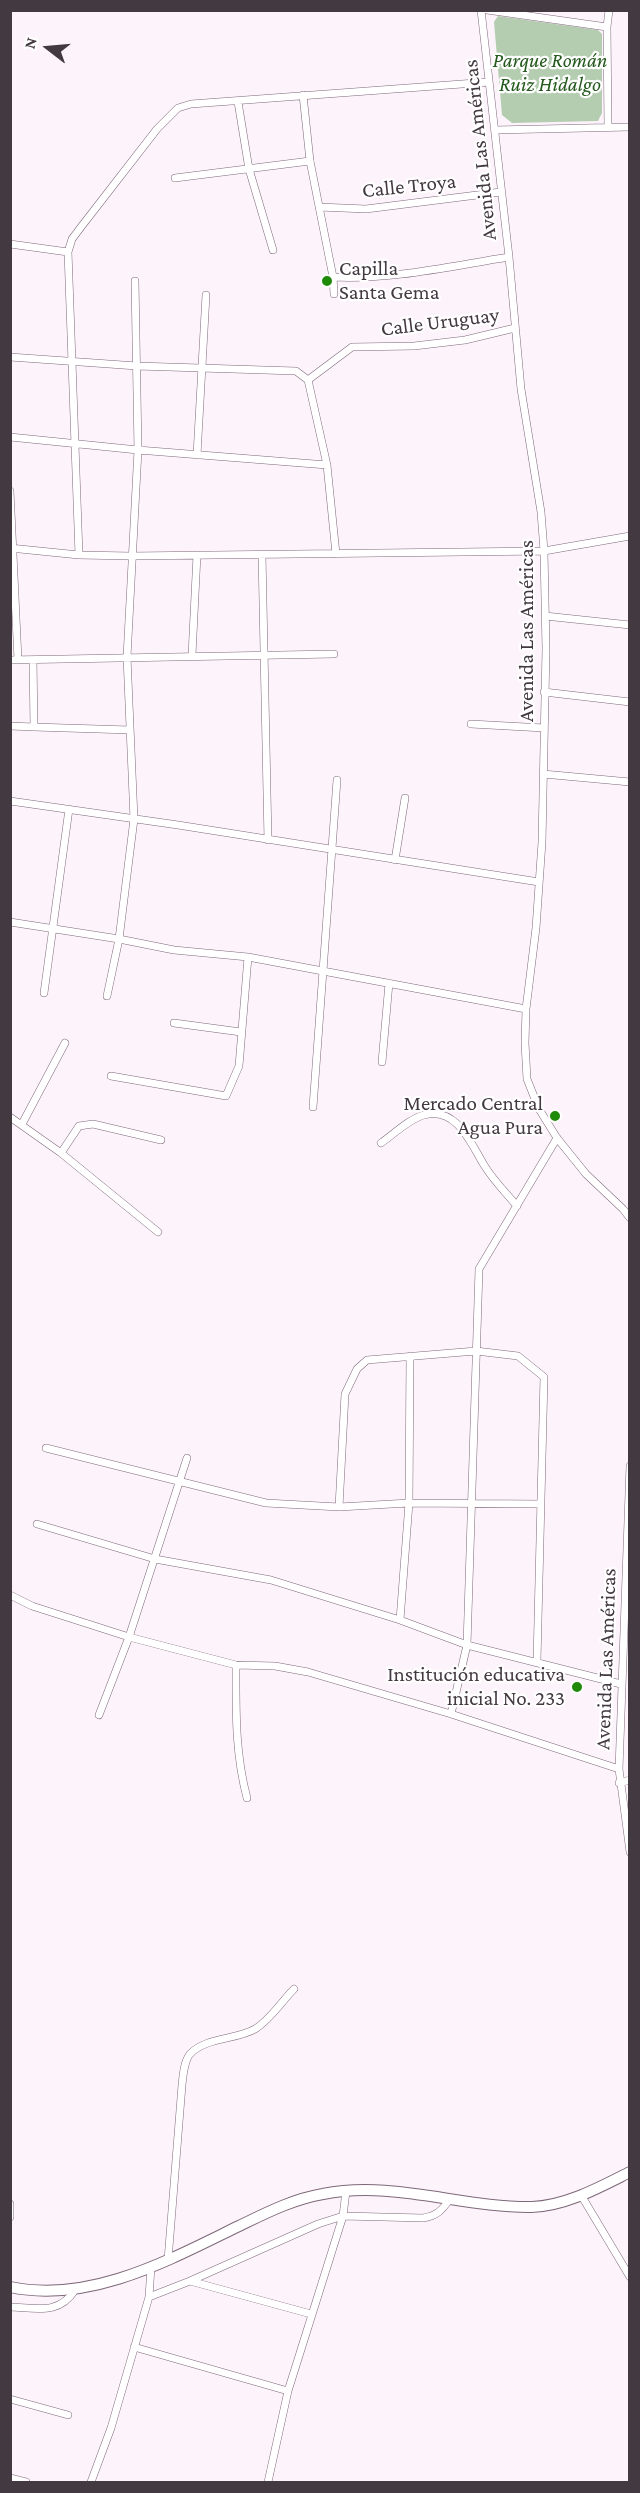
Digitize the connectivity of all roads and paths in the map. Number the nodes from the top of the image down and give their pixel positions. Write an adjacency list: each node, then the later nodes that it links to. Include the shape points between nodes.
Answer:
1 (481, 10): 5 (street, Avenida Las Américas)
2 (487, 10): 4 (street)
3 (609, 10): 4 (street)
4 (606, 27): 8 (street)
5 (489, 82): 6 (street); 10 (street, Avenida Las Américas)
6 (303, 95): 7 (street); 11 (street)
7 (238, 102): 12 (street); 18 (street, via 178,108 157,129 81,227)
8 (608, 127): 9 (street); 10 (street)
9 (630, 127)
10 (495, 130): 14 (street, Avenida Las Américas)
11 (310, 160): 12 (street); 15 (street)
12 (249, 169): 13 (street); 17 (street)
13 (175, 178)
14 (501, 192): 15 (street, Calle Troya, via 366,209); 19 (street, Avenida Las Américas)
15 (319, 207): 20 (street)
16 (10, 244): 18 (street)
17 (273, 250)
18 (68, 252): 26 (street)
19 (509, 257): 20 (street, via 363,279); 24 (street, Avenida Las Américas)
20 (333, 277): 22 (street)
21 (135, 281): 27 (street)
22 (334, 294)
23 (206, 295): 28 (street)
24 (515, 328): 29 (street, Calle Uruguay, via 465,340 414,346 352,347); 38 (street, Avenida Las Américas)
25 (10, 357): 26 (street)
26 (74, 363): 27 (street); 31 (street)
27 (137, 366): 28 (street); 32 (street)
28 (202, 368): 29 (street, via 296,371); 33 (street)
29 (308, 380): 34 (street)
30 (10, 437): 31 (street)
31 (76, 443): 32 (street); 40 (street)
32 (138, 450): 33 (street); 43 (street)
33 (197, 454): 34 (street)
34 (327, 465): 39 (street)
35 (10, 491): 37 (street)
36 (630, 536): 38 (street)
37 (12, 548): 40 (street); 50 (street)
38 (544, 551): 39 (street); 44 (street, Avenida Las Américas)
39 (336, 554): 42 (street)
40 (79, 555): 43 (street)
41 (197, 555): 42 (street); 43 (street); 47 (street)
42 (262, 555): 48 (street)
43 (131, 556): 49 (street)
44 (545, 616): 45 (street); 52 (street, Avenida Las Américas)
45 (630, 625)
46 (334, 654): 48 (street)
47 (192, 655): 48 (street); 49 (street)
48 (265, 655): 66 (street)
49 (127, 657): 51 (street); 58 (street)
50 (14, 660): 51 (street)
51 (33, 660): 56 (street)
52 (544, 692): 53 (street); 57 (street, Avenida Las Américas)
53 (630, 702)
54 (471, 724): 57 (street)
55 (10, 726): 56 (street)
56 (34, 727): 58 (street)
57 (544, 728): 59 (street, Avenida Las Américas)
58 (130, 730): 65 (street)
59 (543, 774): 61 (street); 69 (street, Avenida Las Américas)
60 (337, 780): 67 (street)
61 (630, 782)
62 (405, 798): 68 (street)
63 (10, 801): 64 (street)
64 (69, 809): 65 (street); 71 (street)
65 (134, 819): 66 (street); 72 (street)
66 (268, 840): 67 (street)
67 (333, 851): 68 (street); 74 (street)
68 (395, 860): 69 (street)
69 (539, 882): 78 (street, Avenida Las Américas)
70 (10, 922): 71 (street)
71 (52, 929): 72 (street); 76 (street)
72 (119, 939): 73 (street, via 174,950); 77 (street)
73 (248, 957): 74 (street); 80 (street)
74 (323, 971): 75 (street); 84 (street)
75 (389, 983): 78 (street); 82 (street)
76 (44, 993)
77 (107, 996)
78 (526, 1010): 87 (street, Avenida Las Américas, via 527,1080)
79 (174, 1023): 80 (street)
80 (241, 1032): 83 (street, via 239,1066 226,1096)
81 (65, 1043): 86 (street)
82 (382, 1062)
83 (111, 1076)
84 (313, 1107)
85 (10, 1117): 86 (street)
86 (22, 1124): 90 (street)
87 (557, 1138): 91 (street); 92 (street, Avenida Las Américas)
88 (161, 1140): 90 (street, via 93,1124 79,1126)
89 (381, 1143): 91 (street, via 426,1114 443,1116 459,1124 469,1136 485,1167)
90 (61, 1153): 93 (street)
91 (517, 1206): 94 (street, via 479,1269)
92 (630, 1218)
93 (158, 1232)
94 (476, 1351): 95 (street); 101 (street); 102 (street, via 518,1356 544,1377)
95 (410, 1356): 100 (street); 103 (street, via 366,1360 346,1388)
96 (46, 1448): 99 (street)
97 (187, 1458): 99 (street)
98 (630, 1466): 112 (street, Avenida Las Américas)
99 (180, 1481): 103 (street, via 266,1503); 105 (street)
100 (409, 1503): 101 (street); 103 (street); 107 (street)
101 (471, 1503): 102 (street); 109 (street)
102 (541, 1504): 110 (street)
103 (339, 1507)
104 (37, 1524): 105 (street)
105 (155, 1559): 107 (street, via 272,1580); 108 (street)
106 (10, 1595): 108 (street, via 32,1606)
107 (400, 1620): 109 (street)
108 (129, 1637): 111 (street); 114 (street)
109 (466, 1645): 110 (street); 113 (street)
110 (537, 1662): 112 (street)
111 (236, 1665): 113 (street, via 308,1672); 118 (street, via 236,1737)
112 (621, 1684): 115 (street, Avenida Las Américas)
113 (451, 1714): 115 (street)
114 (99, 1715)
115 (619, 1769): 117 (street, Avenida Las Américas)
116 (630, 1780): 117 (street)
117 (619, 1783): 119 (street, Avenida Las Américas)
118 (247, 1798)
119 (630, 1852)
120 (294, 1989): 128 (street, via 260,2026 208,2043 190,2054 182,2085)
121 (630, 2172): 123 (main road)
122 (346, 2191): 124 (main road); 126 (street); 128 (main road, via 294,2201)
123 (581, 2195): 124 (main road, via 533,2207); 130 (street)
124 (450, 2199): 126 (street, via 442,2211 423,2218)
125 (10, 2204): 127 (street)
126 (343, 2216): 131 (street); 136 (street)
127 (10, 2217)
128 (168, 2260): 129 (main road)
129 (151, 2267): 133 (main road); 134 (street)
130 (630, 2277)
131 (190, 2281): 134 (street); 136 (street)
132 (10, 2287): 133 (main road)
133 (75, 2290): 135 (street, via 63,2305 53,2308)
134 (149, 2297): 137 (street)
135 (10, 2307)
136 (311, 2314): 138 (street)
137 (134, 2347): 138 (street); 143 (street)
138 (288, 2391): 144 (street)
139 (10, 2399): 140 (street)
140 (68, 2415)
141 (10, 2478): 142 (street)
142 (24, 2482)
143 (91, 2482)
144 (268, 2482)

